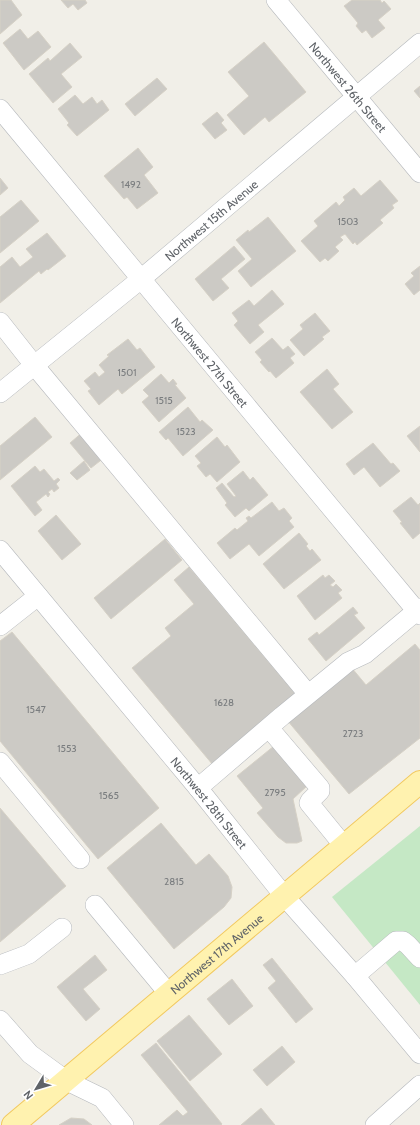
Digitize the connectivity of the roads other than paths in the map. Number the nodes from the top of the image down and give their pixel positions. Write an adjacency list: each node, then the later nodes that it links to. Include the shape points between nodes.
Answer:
1 (276, 0): 3 (street, Northwest 26th Street)
2 (420, 43): 3 (street, Northwest 15th Avenue)
3 (357, 97): 5 (street, Northwest 26th Street); 6 (street, Northwest 15th Avenue)
4 (0, 109): 6 (street, Northwest 27th Street)
5 (420, 173)
6 (141, 279): 8 (street, Northwest 15th Avenue); 12 (street, Northwest 27th Street)
7 (0, 322): 8 (street)
8 (34, 365): 9 (street, Northwest 15th Avenue); 14 (street)
9 (0, 393)
10 (0, 550): 11 (street, Northwest 28th Street)
11 (38, 596): 13 (street); 18 (street, Northwest 28th Street)
12 (419, 611): 14 (street, via 365,654 348,662)
13 (0, 626)
14 (308, 694): 15 (street)
15 (269, 728): 18 (street); 19 (street, via 320,788 309,803)
16 (0, 762): 20 (street)
17 (420, 782): 19 (main road, Northwest 17th Avenue)
18 (198, 788): 21 (street, Northwest 28th Street)
19 (344, 846): 21 (main road, Northwest 17th Avenue)
20 (80, 859)
21 (285, 897): 26 (street, Northwest 28th Street); 27 (main road, Northwest 17th Avenue)
22 (95, 904): 27 (street)
23 (62, 928): 25 (street, via 30,954)
24 (420, 958): 26 (street, via 403,941 396,941)
25 (1, 963)
26 (355, 976): 29 (street, Northwest 28th Street)
27 (169, 994): 30 (main road, Northwest 17th Avenue)
28 (0, 1020): 30 (street, via 30,1054)
29 (420, 1054)
30 (66, 1081): 32 (main road, Northwest 17th Avenue); 33 (street, via 102,1098)
31 (420, 1085): 34 (street)
32 (13, 1125)
33 (124, 1125)
34 (375, 1125)

